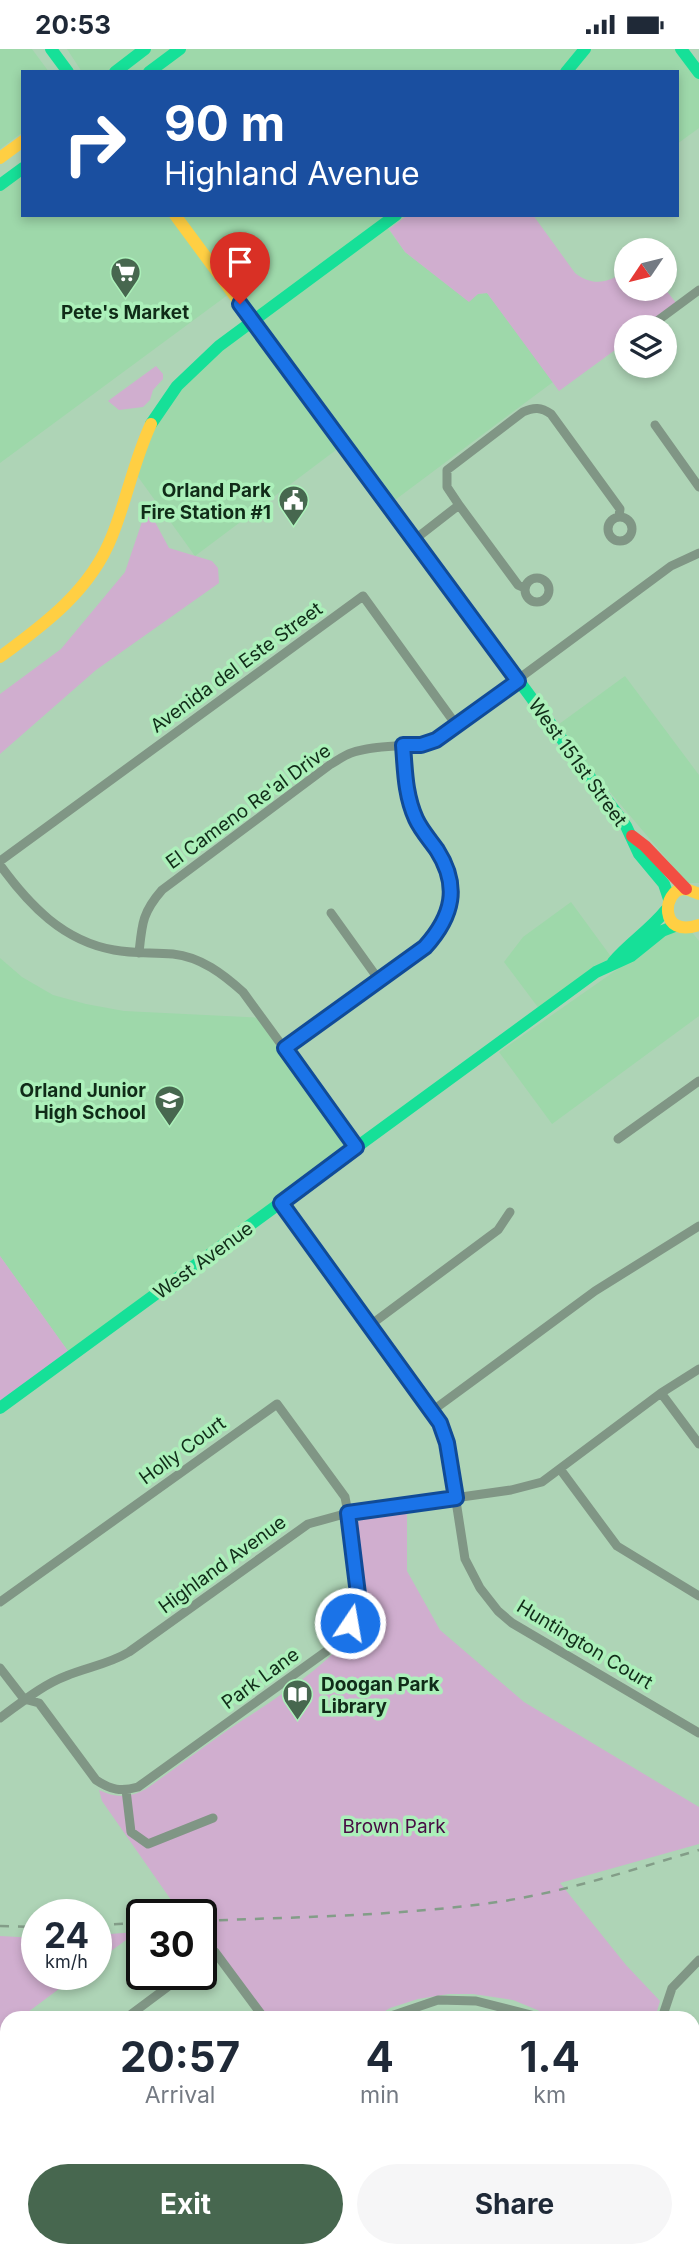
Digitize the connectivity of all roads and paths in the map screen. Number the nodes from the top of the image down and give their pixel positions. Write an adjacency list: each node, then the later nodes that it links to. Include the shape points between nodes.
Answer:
1 (51, 49): 6 (main road)
2 (145, 49): 7 (main road)
3 (180, 49): 8 (main road)
4 (585, 49): 9 (main road)
5 (681, 49): 10 (main road)
6 (67, 70)
7 (118, 70)
8 (152, 70)
9 (568, 70)
10 (699, 73)
11 (21, 142): 12 (main road)
12 (0, 158)
13 (21, 169): 14 (main road)
14 (0, 185)
15 (176, 217): 19 (main road, West 151st Street)
16 (393, 217): 19 (main road)
17 (699, 290): 18 (street)
18 (665, 315)
19 (252, 320): 24 (main road, West 151st Street); 27 (main road, via 197,364 165,401 144,435 112,537 90,579 53,619)
20 (655, 425): 21 (street)
21 (699, 487)
22 (459, 505): 23 (street, via 447,487 447,470 532,408 551,414 620,509); 24 (street); 26 (street, via 518,585)
23 (619, 516)
24 (414, 540): 28 (main road, West 151st Street)
25 (699, 553): 28 (street, El Cameno Re'al Drive, via 671,566)
26 (525, 588)
27 (0, 657)
28 (518, 681): 29 (street, El Cameno Re'al Drive); 31 (main road, West 151st Street)
29 (457, 726): 30 (street, El Cameno Re'al Drive, via 436,740); 32 (street, Avenida del Este Street, via 363,596)
30 (403, 745): 38 (street, El Cameno Re'al Drive, via 350,753 331,764 162,890 143,919); 40 (street, via 410,803 446,867 452,883 450,904 445,921 425,947)
31 (632, 836): 33 (main road, West 151st Street, via 642,841 672,877); 34 (main road, West 151st Street, via 634,847 665,885)
32 (0, 863): 38 (street, via 25,897 61,930 113,950)
33 (695, 891): 34 (main road, West Avenue, via 676,892)
34 (668, 905): 36 (main road, West 151st Street, via 668,916); 39 (main road, West Avenue, via 654,925)
35 (331, 913): 40 (street)
36 (676, 926): 37 (main road); 39 (main road, West Avenue)
37 (696, 930)
38 (139, 953): 41 (street, via 175,954 207,964 243,992)
39 (610, 965): 44 (main road, West Avenue)
40 (379, 980): 41 (street)
41 (285, 1048): 44 (street)
42 (699, 1081): 43 (street)
43 (618, 1139)
44 (356, 1147): 45 (main road, West Avenue)
45 (281, 1203): 48 (street, Huntington Court); 51 (main road, West Avenue)
46 (510, 1212): 48 (street, via 498,1230)
47 (699, 1226): 52 (street, via 595,1291)
48 (369, 1326): 52 (street, Huntington Court)
49 (699, 1369): 50 (street, Highland Avenue)
50 (661, 1393): 53 (street); 54 (street, Highland Avenue)
51 (0, 1408)
52 (432, 1411): 55 (street, Huntington Court, via 444,1432)
53 (699, 1444)
54 (560, 1469): 55 (street, Highland Avenue, via 527,1487); 57 (street, via 617,1546)
55 (456, 1498): 56 (street, Highland Avenue); 62 (street, Huntington Court, via 465,1559 498,1611)
56 (348, 1513): 58 (street, Holly Court, via 345,1497 277,1403); 60 (street, Highland Avenue, via 308,1524 113,1662 67,1675); 63 (street, Park Lane, via 358,1594 350,1623 339,1640 187,1753 138,1787)
57 (699, 1596)
58 (0, 1602)
59 (0, 1668): 60 (street)
60 (24, 1699): 61 (street, Highland Avenue); 63 (street, via 39,1703 96,1780 108,1788)
61 (0, 1718)
62 (699, 1733)
63 (125, 1790): 64 (street, via 131,1832 148,1844)
64 (213, 1818)
65 (217, 1955): 69 (street)
66 (699, 1959): 72 (street, via 672,1988)
67 (164, 1990): 68 (street)
68 (135, 2011)
69 (259, 2011)
70 (406, 2011): 71 (street, via 438,2000 476,2000)
71 (515, 2011)
72 (664, 2011)

